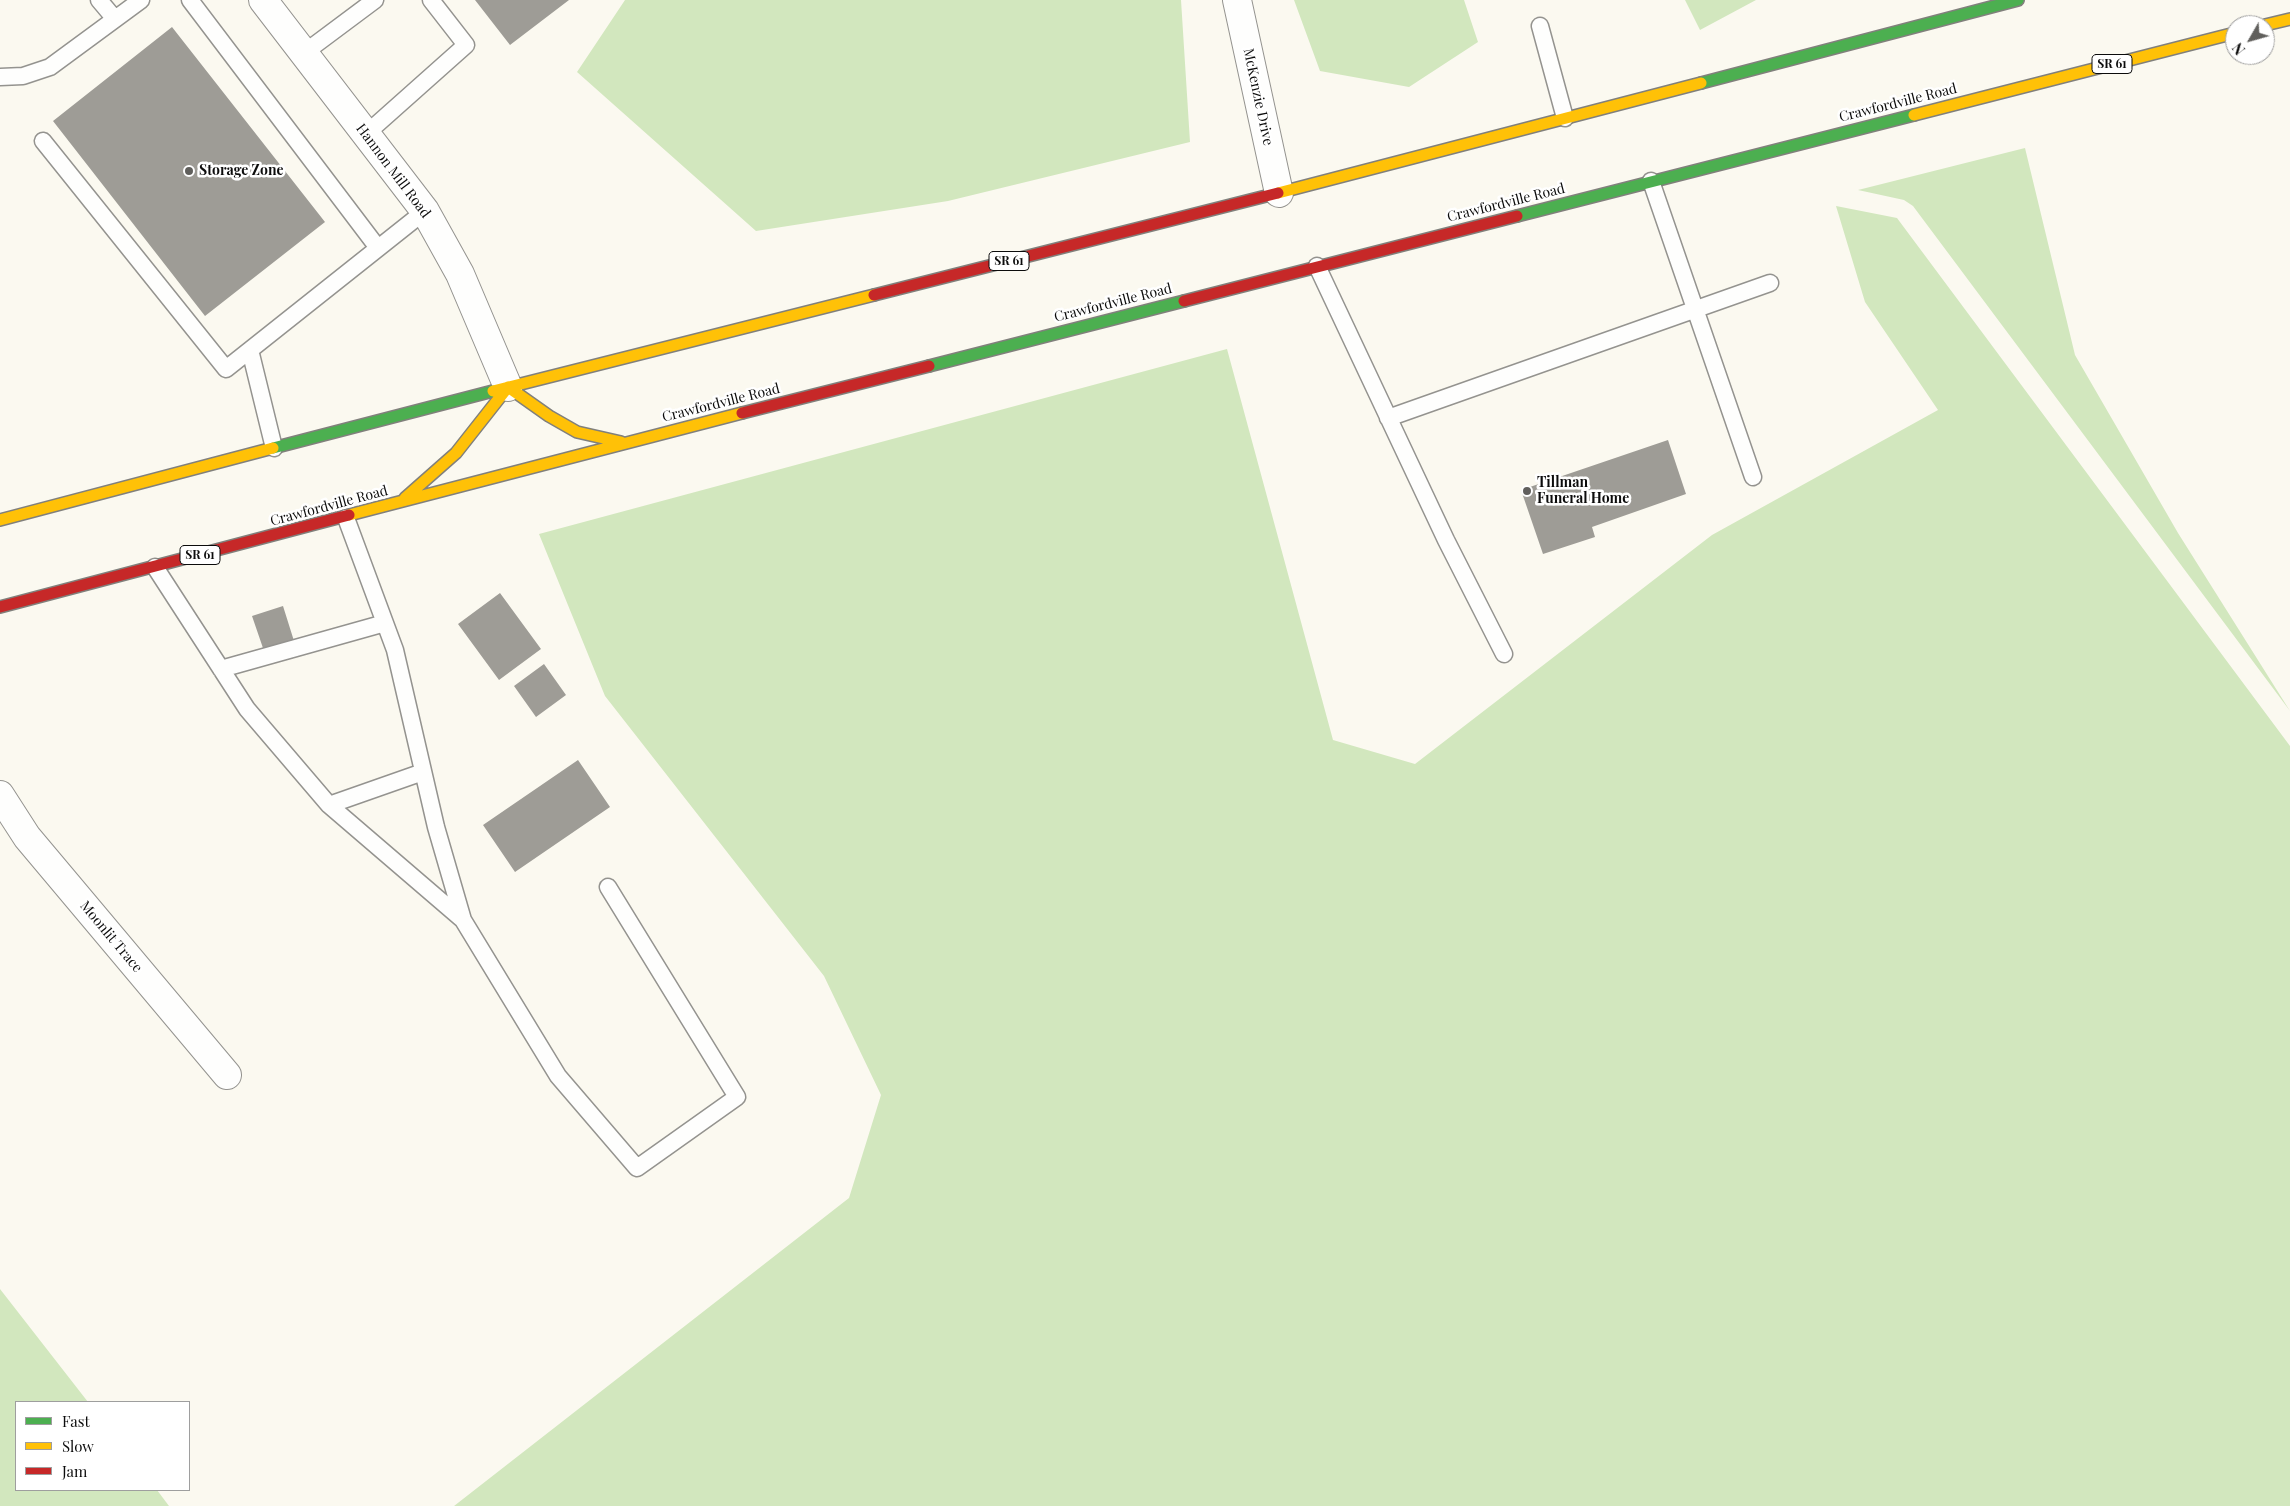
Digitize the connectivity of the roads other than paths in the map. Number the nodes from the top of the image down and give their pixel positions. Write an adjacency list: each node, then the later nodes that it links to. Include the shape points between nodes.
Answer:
1 (99, 0): 9 (lane)
2 (141, 0): 9 (lane)
3 (190, 0): 22 (lane)
4 (263, 0): 14 (street, Hannon Mill Road)
5 (375, 0): 14 (lane)
6 (431, 0): 17 (lane, via 466,45)
7 (1237, 0): 20 (street, McKenzie Drive)
8 (2018, 0): 16 (main road, SR 61)
9 (114, 19): 15 (lane, via 50,67 23,76)
10 (2290, 19): 11 (main road)
11 (2275, 23)
12 (1540, 26): 16 (lane)
13 (2225, 36): 19 (main road, Crawfordville Road / SR 61)
14 (304, 53): 17 (street, Hannon Mill Road)
15 (0, 77)
16 (1565, 118): 20 (main road, SR 61)
17 (366, 134): 21 (street, Hannon Mill Road)
18 (43, 141): 26 (lane, via 226,368)
19 (1650, 181): 23 (main road, Crawfordville Road / SR 61); 25 (lane)
20 (1279, 193): 27 (main road, SR 61)
21 (425, 210): 22 (lane); 27 (street, Hannon Mill Road, via 460,274)
22 (378, 248): 26 (lane)
23 (1317, 266): 28 (lane); 29 (main road, Crawfordville Road / SR 61)
24 (1770, 283): 25 (lane)
25 (1695, 309): 28 (lane); 31 (lane)
26 (250, 350): 30 (lane)
27 (508, 387): 29 (main road, via 577,432); 30 (main road, SR 61); 32 (main road, via 456,453)
28 (1388, 418): 38 (lane)
29 (625, 443): 32 (main road, Crawfordville Road / SR 61)
30 (274, 448): 34 (main road, SR 61)
31 (1753, 477)
32 (400, 503): 33 (main road, Crawfordville Road / SR 61)
33 (346, 518): 35 (main road, Crawfordville Road / SR 61); 37 (lane)
34 (0, 520)
35 (155, 567): 36 (main road, Crawfordville Road / SR 61); 39 (lane)
36 (0, 607)
37 (385, 624): 39 (lane); 40 (lane, via 395,650)
38 (1504, 654)
39 (221, 669): 42 (lane, via 247,708)
40 (423, 772): 42 (lane); 44 (lane)
41 (0, 795): 45 (street, Moonlit Trace, via 27,837)
42 (329, 805): 44 (lane)
43 (608, 888): 44 (lane, via 737,1097 637,1168 558,1076)
44 (463, 920)
45 (227, 1075)

